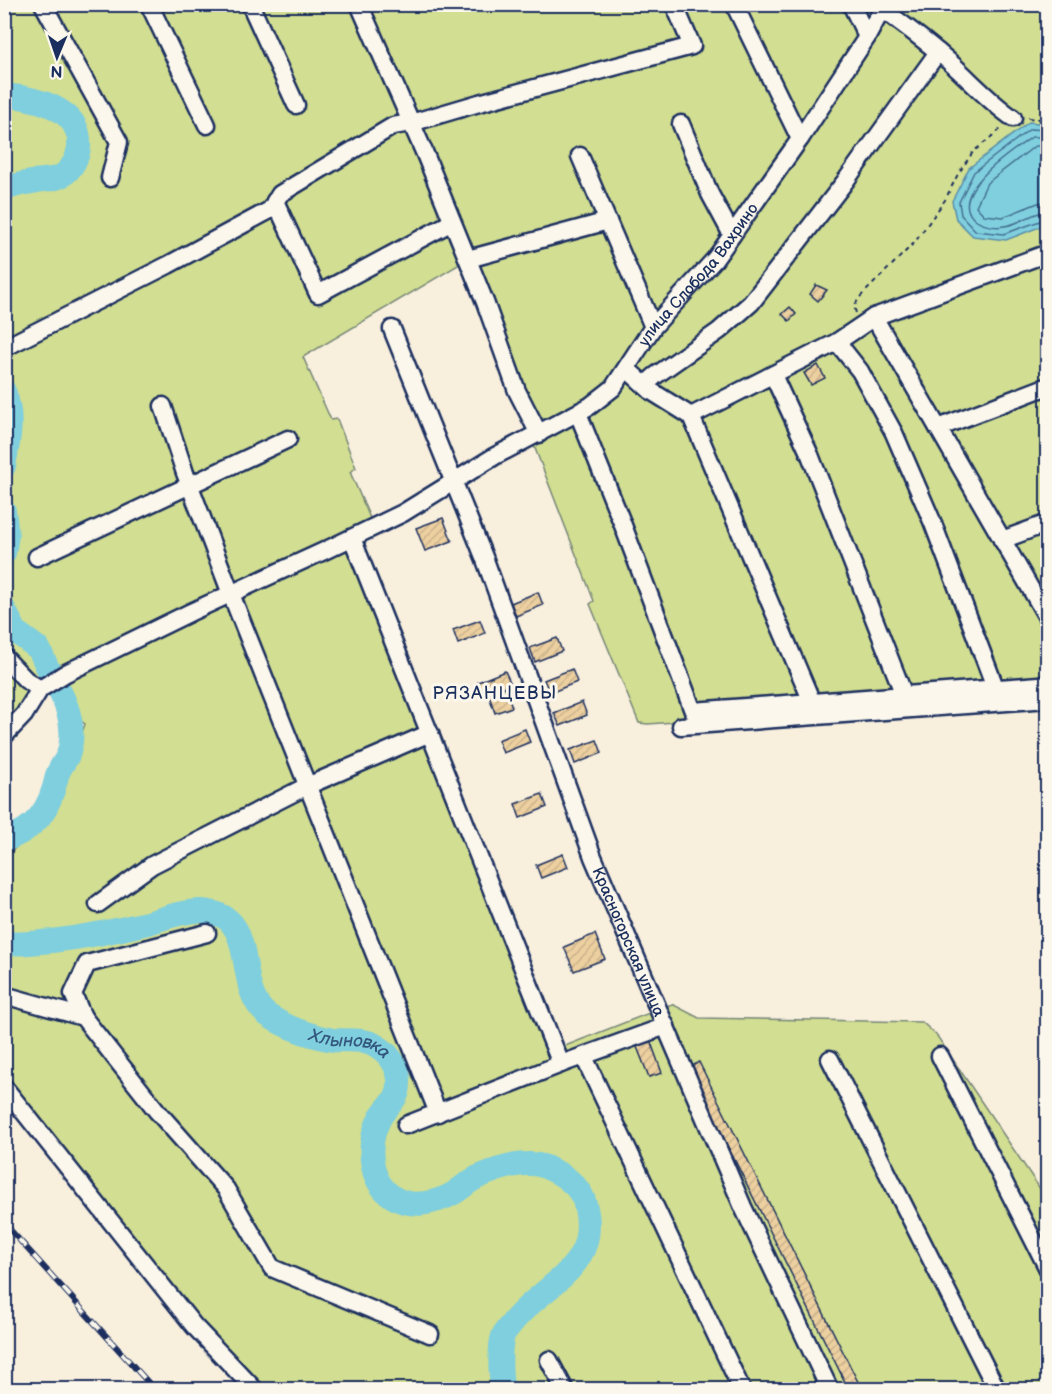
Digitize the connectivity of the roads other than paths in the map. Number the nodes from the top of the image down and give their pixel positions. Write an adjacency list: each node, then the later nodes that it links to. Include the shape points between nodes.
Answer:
1 (43, 4): 18 (street, via 119,142)
2 (149, 4): 15 (street)
3 (250, 4): 11 (street)
4 (358, 4): 13 (street)
5 (674, 4): 13 (street, via 692,46)
6 (734, 4): 16 (street)
7 (851, 4): 9 (street)
8 (884, 7): 9 (street, улица Слобода Вахрино); 10 (street)
9 (867, 37): 16 (street, улица Слобода Вахрино)
10 (938, 52): 12 (street, via 992,104); 32 (street, via 751,303)
11 (296, 105)
12 (1013, 118)
13 (411, 123): 19 (street, via 393,126 280,194); 21 (street)
14 (681, 124): 22 (street)
15 (207, 125)
16 (800, 139): 22 (street, улица Слобода Вахрино)
17 (580, 156): 20 (street)
18 (110, 178)
19 (275, 201): 21 (street, via 318,294); 29 (street, via 270,210 168,266)
20 (608, 220): 24 (street); 26 (street)
21 (452, 222): 24 (street)
22 (732, 236): 26 (street, улица Слобода Вахрино, via 716,259)
23 (1047, 253): 25 (street)
24 (468, 259): 38 (street, via 517,391)
25 (874, 317): 28 (street); 37 (street)
26 (652, 327): 30 (street, улица Слобода Вахрино)
27 (392, 329): 40 (street, Красногорская улица)
28 (837, 342): 31 (street); 49 (street, via 860,371 894,433)
29 (4, 348)
30 (627, 369): 32 (street); 35 (street, улица Слобода Вахрино, via 613,388)
31 (773, 375): 36 (street); 52 (street, via 810,455)
32 (645, 386): 36 (street)
33 (1047, 386): 37 (street)
34 (163, 406): 41 (street)
35 (578, 413): 38 (street, улица Слобода Вахрино); 53 (street, via 693,711)
36 (691, 416): 53 (street)
37 (938, 428): 44 (street)
38 (539, 434): 40 (street, улица Слобода Вахрино)
39 (288, 439): 41 (street)
40 (452, 482): 43 (street, улица Слобода Вахрино, via 403,513); 62 (street, Красногорская улица, via 484,558 593,857)
41 (191, 486): 45 (street); 46 (street)
42 (1047, 523): 44 (street)
43 (352, 538): 46 (street, улица Слобода Вахрино); 55 (street)
44 (1002, 540): 47 (street)
45 (37, 557)
46 (231, 594): 50 (street, улица Слобода Вахрино); 57 (street)
47 (1047, 619)
48 (4, 657): 50 (street)
49 (995, 687): 51 (street); 52 (street)
50 (40, 689): 56 (street, via 24,715)
51 (1043, 692): 54 (street)
52 (904, 695): 53 (street)
53 (812, 702)
54 (681, 726)
55 (430, 733): 57 (street); 66 (street)
56 (4, 736)
57 (307, 786): 58 (street, via 152,865); 68 (street)
58 (98, 904)
59 (207, 933): 61 (street, via 87,964 72,994)
60 (4, 995): 61 (street)
61 (83, 1017): 71 (street, via 157,1111 226,1189 272,1268)
62 (666, 1026): 64 (street); 76 (street, Красногорская улица, via 743,1207)
63 (940, 1056): 70 (street)
64 (584, 1057): 66 (street); 75 (street)
65 (830, 1059): 77 (street)
66 (561, 1064): 68 (street)
67 (4, 1087): 73 (street, via 194,1326)
68 (438, 1113): 69 (street)
69 (406, 1125)
70 (1047, 1269)
71 (430, 1334)
72 (549, 1360): 74 (street)
73 (255, 1389)
74 (565, 1389)
75 (742, 1389)
76 (830, 1389)
77 (996, 1389)

